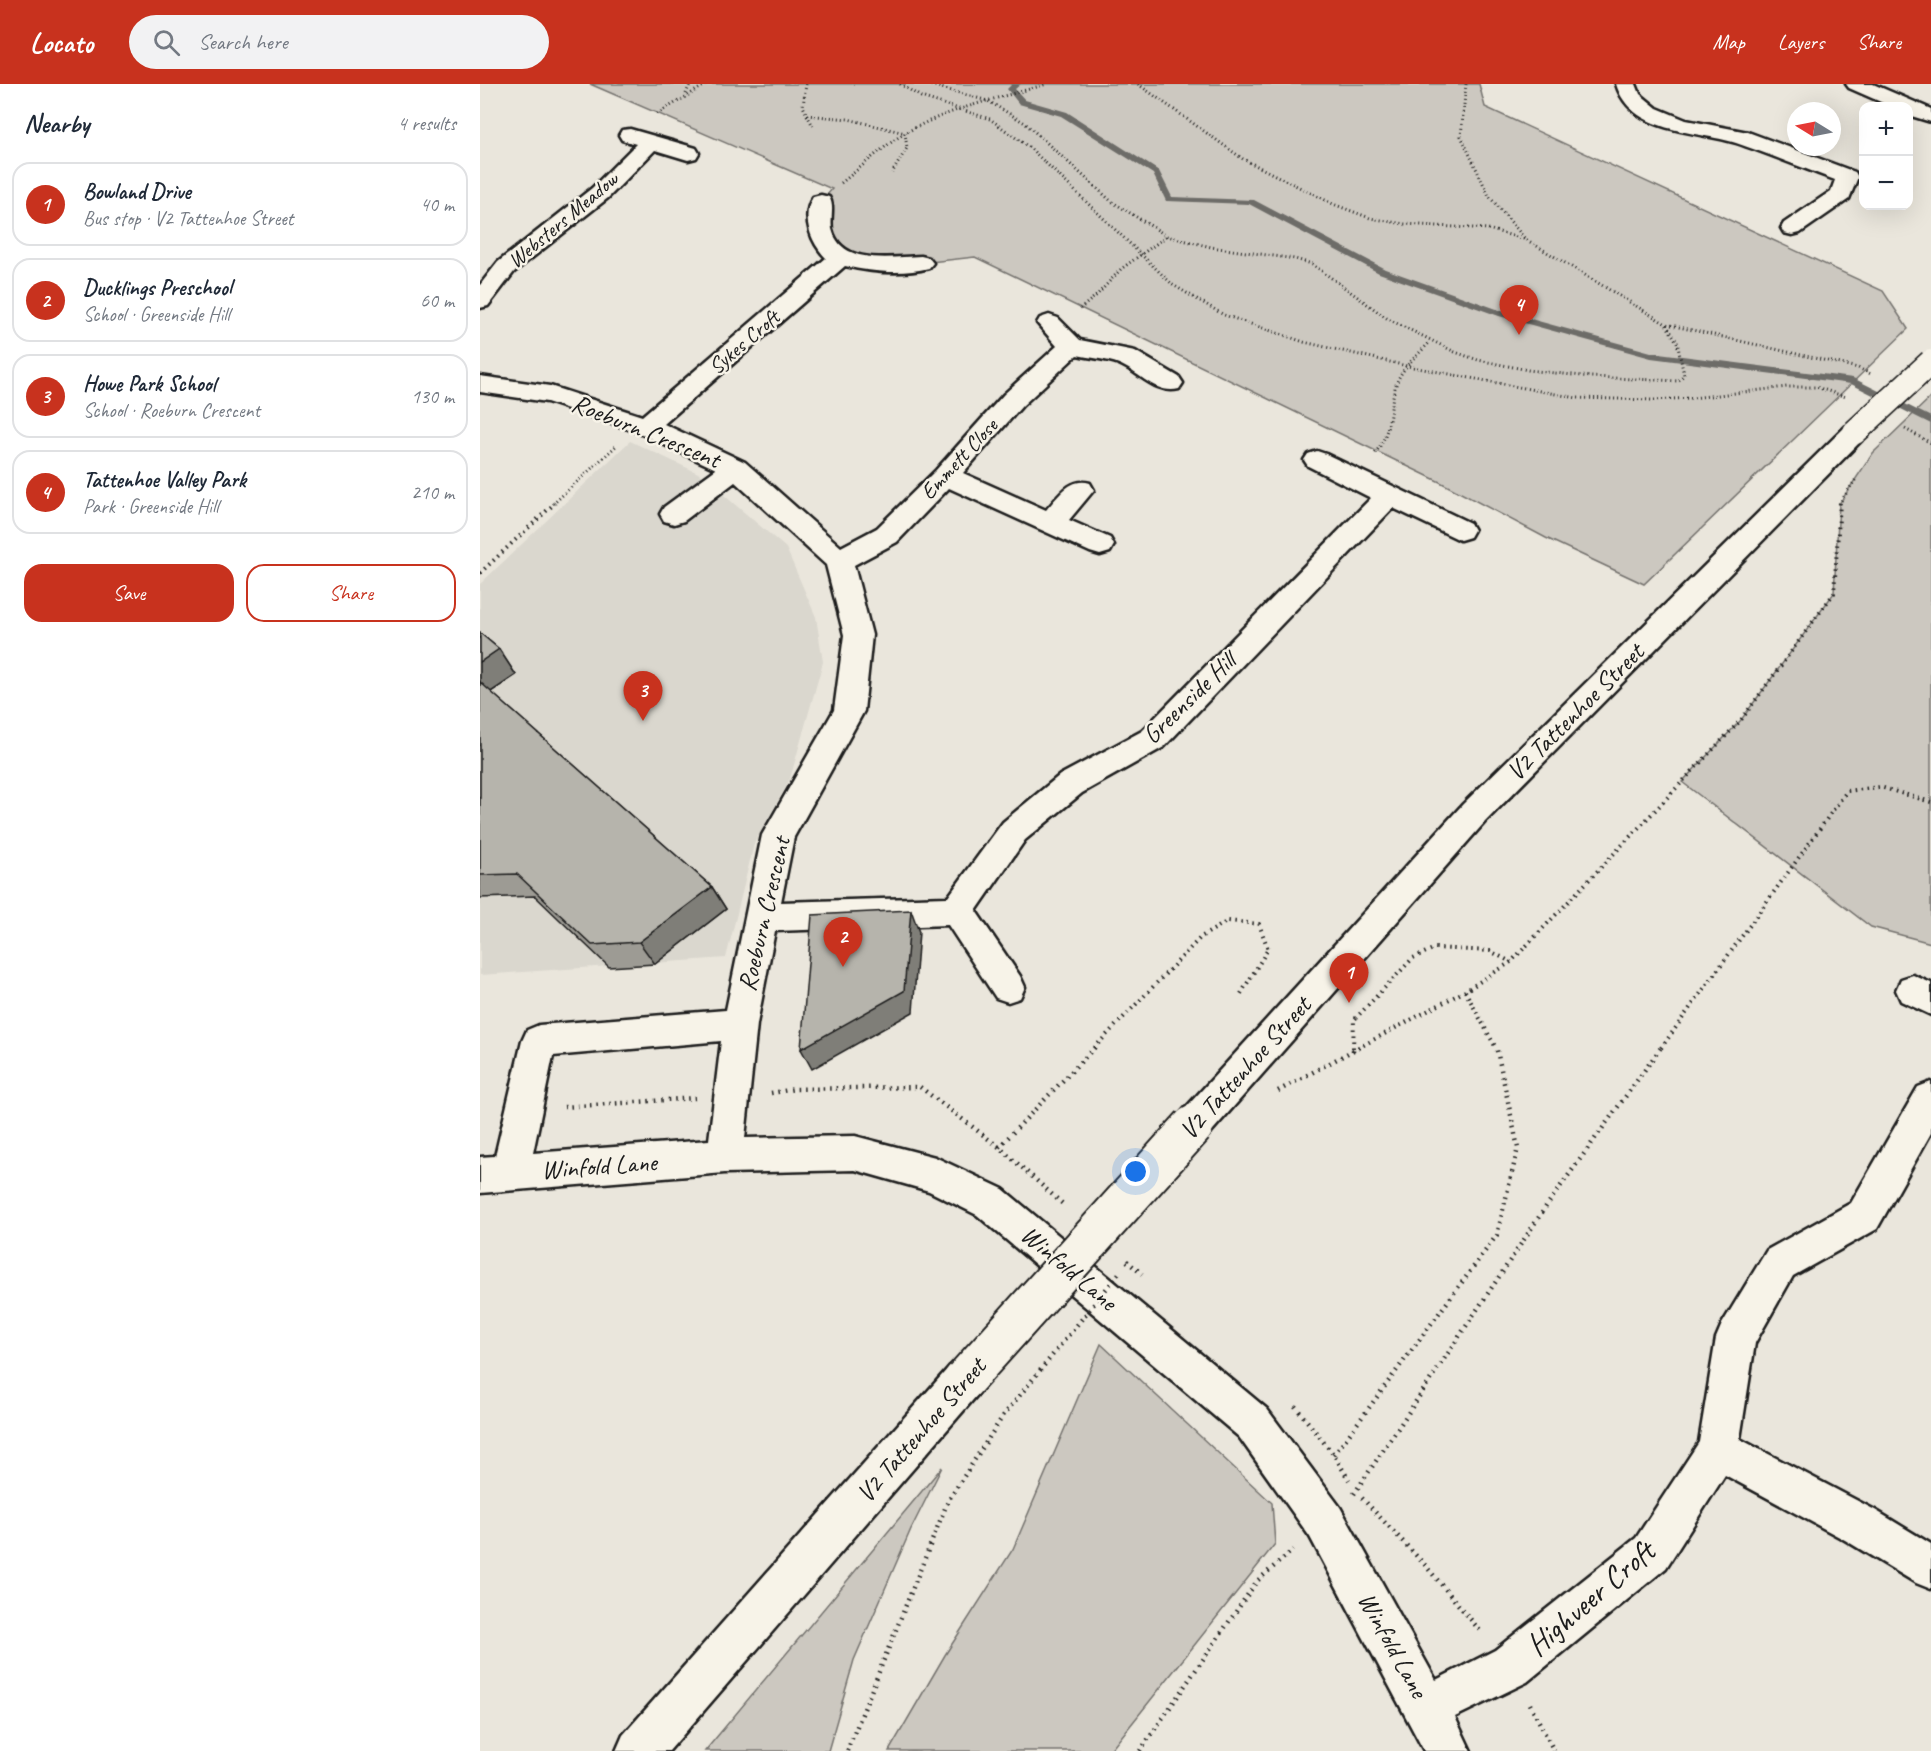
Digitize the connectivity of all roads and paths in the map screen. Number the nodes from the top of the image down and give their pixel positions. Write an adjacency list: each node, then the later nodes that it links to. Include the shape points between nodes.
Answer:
1 (690, 84): 12 (path)
2 (707, 84): 12 (path)
3 (806, 84): 17 (path, via 803,106)
4 (900, 84): 15 (path, via 921,96)
5 (927, 84): 13 (path)
6 (1047, 84): 13 (path)
7 (1138, 84): 27 (path, via 1243,159 1333,204 1370,218 1488,229)
8 (1466, 84): 27 (path, via 1461,136 1489,196)
9 (1626, 84): 25 (street, via 1630,97 1649,113 1680,125 1765,145 1847,177 1841,194)
10 (1856, 84): 11 (street)
11 (1879, 89): 14 (street)
12 (686, 95): 21 (path, via 639,126)
13 (988, 102): 15 (path); 26 (path, via 1025,123 1111,201)
14 (1899, 102)
15 (961, 109): 20 (path); 28 (path, via 990,119 1030,148)
16 (1913, 109): 18 (street)
17 (807, 115): 19 (path); 20 (path, via 848,119)
18 (1931, 116)
19 (813, 126)
20 (905, 134): 23 (path, via 907,148); 24 (path, via 832,189)
21 (640, 138): 22 (street); 31 (street, Websters Meadow, via 600,193 506,267)
22 (688, 153)
23 (892, 173)
24 (821, 202): 29 (street, via 820,237)
25 (1792, 228)
26 (1167, 236): 28 (path); 34 (path, via 1312,264 1388,319)
27 (1527, 240): 33 (path)
28 (1139, 256): 32 (path, via 1082,307); 37 (path, via 1173,285 1224,315 1304,342)
29 (841, 258): 30 (street, via 874,264); 42 (street, Sykes Croft)
30 (921, 263)
31 (480, 301)
32 (1049, 323): 35 (street)
33 (1666, 324): 34 (path, via 1677,342 1684,375 1678,381 1528,370 1478,360); 38 (path)
34 (1430, 342): 37 (path)
35 (1072, 346): 39 (street, via 1126,357); 46 (street, Emmett Close, via 1013,400)
36 (1931, 362): 76 (street, V2 Tattenhoe Street, bridge, via 1855,432 1474,813 964,1380)
37 (1407, 366): 41 (path, via 1577,398 1682,399 1787,387 1816,387); 47 (path, via 1396,382 1393,412 1382,445)
38 (1858, 368)
39 (1170, 383)
40 (480, 384): 42 (street, Roeburn Crescent, via 550,394)
41 (1845, 396)
42 (646, 426): 44 (street, Roeburn Crescent); 55 (path, via 628,435)
43 (1317, 460): 47 (street)
44 (736, 468): 50 (street); 54 (street, Roeburn Crescent)
45 (1862, 470): 59 (path, via 1839,504 1834,593 1741,720)
46 (945, 476): 51 (street); 54 (street, Emmett Close, via 887,535)
47 (1352, 479): 49 (street)
48 (1081, 490): 51 (street)
49 (1388, 497): 52 (street); 57 (street, Greenside Hill, via 1153,739 1071,784 1014,831)
50 (674, 514)
51 (1051, 522): 53 (street)
52 (1460, 530)
53 (1100, 545)
54 (839, 561): 58 (street, Roeburn Crescent, via 858,635 849,711 778,835)
55 (480, 573)
56 (1931, 801): 73 (path, via 1884,786 1847,791 1547,1205 1356,1492)
57 (957, 911): 58 (street); 60 (street)
58 (761, 917): 63 (street, Roeburn Crescent)
59 (1511, 962): 61 (path); 64 (path, via 1490,951 1464,948 1435,948 1413,958 1354,1020)
60 (1008, 987)
61 (1465, 991): 64 (path); 72 (path, via 1496,1046 1518,1148 1497,1235)
62 (1239, 997): 67 (path, via 1268,949 1259,924 1228,921 1201,937)
63 (740, 1024): 68 (street, Roeburn Crescent); 69 (street, via 538,1041)
64 (1353, 1051): 65 (path)
65 (1269, 1096)
66 (1931, 1099): 71 (street, Highveer Croft, via 1863,1216 1780,1263 1736,1338)
67 (999, 1148)
68 (725, 1156): 69 (street, Winfold Lane); 73 (street, Winfold Lane, via 855,1153 935,1175 990,1202 1253,1422)
69 (495, 1174)
70 (1132, 1258): 77 (path, bridge, via 1003,1416 948,1501)
71 (1718, 1449): 74 (street); 75 (street, Highveer Croft, via 1651,1554 1510,1666)
72 (1334, 1455)
73 (1325, 1522): 75 (street, Winfold Lane); 78 (path, via 1257,1581)
74 (1931, 1568)
75 (1427, 1708): 79 (street, Winfold Lane)
76 (639, 1751)
77 (847, 1751)
78 (1140, 1751)
79 (1448, 1751)

